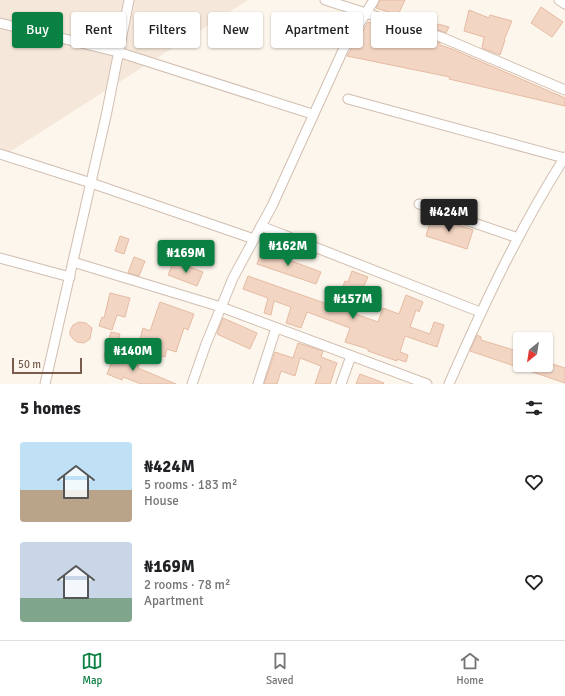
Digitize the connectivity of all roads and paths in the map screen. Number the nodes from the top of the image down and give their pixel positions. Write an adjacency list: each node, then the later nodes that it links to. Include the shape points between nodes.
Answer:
1 (129, 0): 8 (street)
2 (325, 0): 6 (street)
3 (374, 0): 6 (street)
4 (559, 0): 5 (street)
5 (565, 4)
6 (365, 12): 9 (street, via 441,37); 11 (street, via 344,48)
7 (0, 22): 8 (street)
8 (118, 52): 11 (street); 14 (street)
9 (565, 90)
10 (348, 99): 13 (street)
11 (312, 114): 16 (street)
12 (0, 154): 14 (street)
13 (565, 158): 17 (street)
14 (91, 183): 18 (street); 20 (street)
15 (420, 204): 17 (street)
16 (261, 226): 18 (street); 23 (street)
17 (518, 238): 23 (street)
18 (254, 239): 22 (street)
19 (0, 258): 21 (street)
20 (73, 262): 21 (street); 22 (street)
21 (70, 276): 27 (street)
22 (221, 307): 24 (street); 26 (street)
23 (480, 312): 31 (street)
24 (276, 328): 25 (street); 28 (street)
25 (351, 356): 29 (street); 30 (street)
26 (194, 383)
27 (45, 384)
28 (258, 384)
29 (341, 384)
30 (427, 384)
31 (449, 384)

